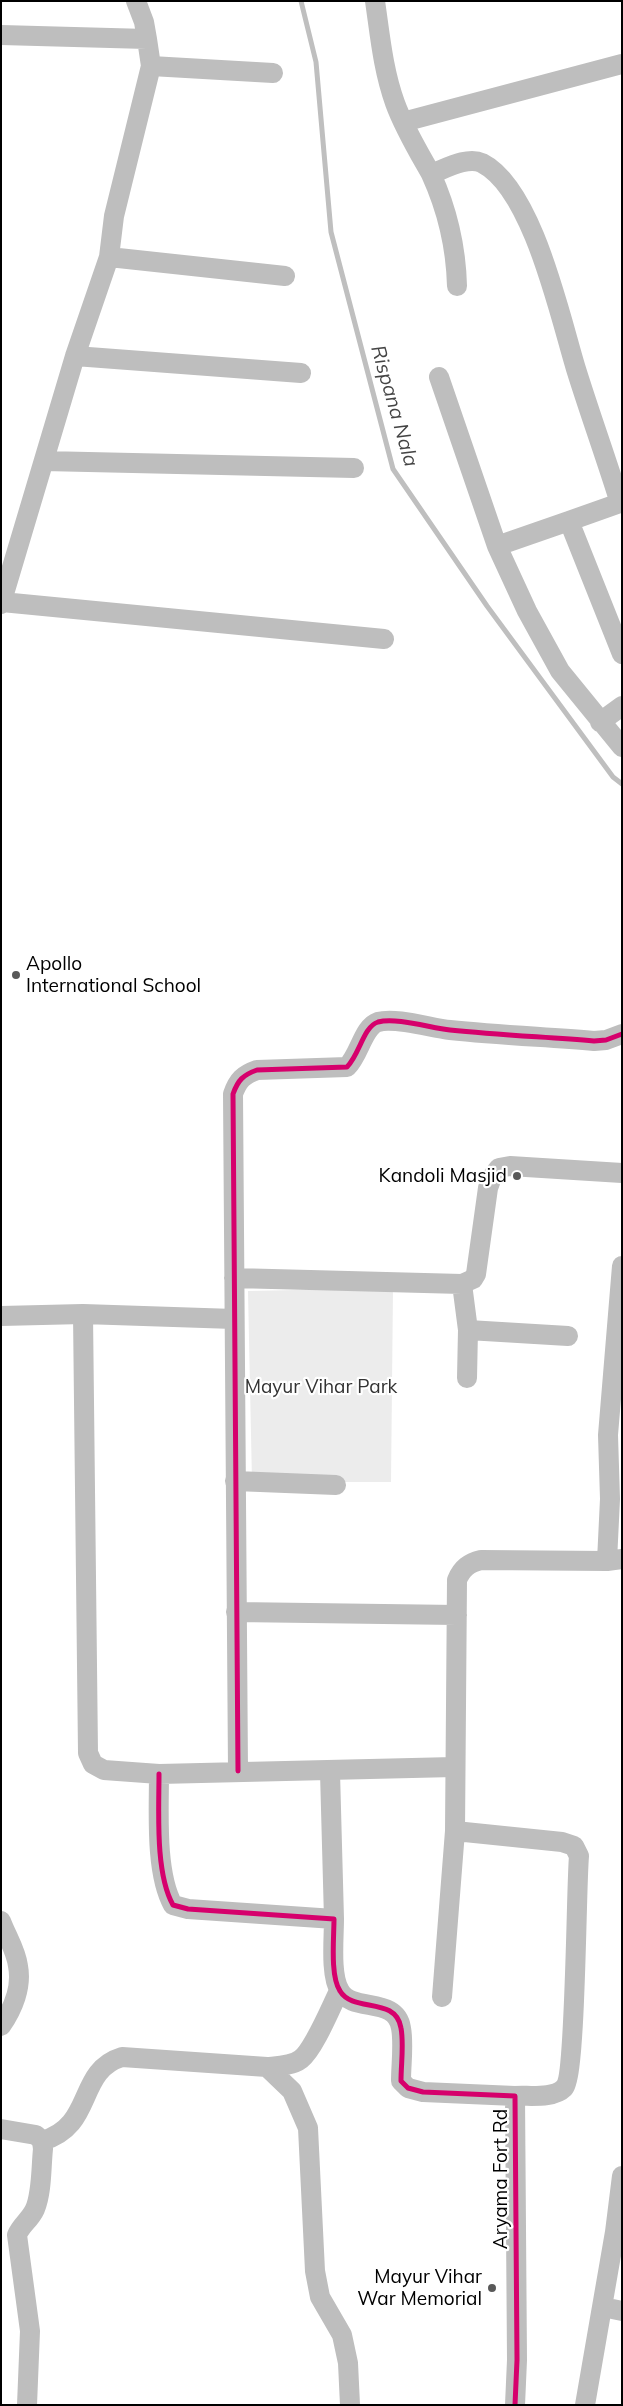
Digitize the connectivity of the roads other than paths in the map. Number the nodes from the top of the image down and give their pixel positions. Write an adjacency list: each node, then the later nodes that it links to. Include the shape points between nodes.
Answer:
1 (136, 1): 4 (street)
2 (375, 1): 8 (street, via 385,69)
3 (1, 35): 4 (street)
4 (147, 39): 6 (street)
5 (622, 64): 8 (street)
6 (150, 66): 7 (street); 10 (street, via 114,216)
7 (273, 73)
8 (403, 122): 9 (street)
9 (431, 174): 12 (street, via 441,197 456,258); 18 (street, via 469,160 481,162 506,185 520,207 543,262)
10 (109, 257): 11 (street); 13 (street)
11 (285, 276)
12 (457, 286)
13 (75, 356): 14 (street); 16 (street)
14 (301, 373)
15 (439, 377): 20 (street)
16 (44, 461): 17 (street); 21 (street)
17 (354, 468)
18 (621, 502): 19 (street)
19 (569, 521): 20 (street); 23 (street)
20 (497, 546): 25 (street, via 560,671)
21 (2, 603): 22 (street)
22 (384, 638)
23 (622, 654)
24 (622, 706): 25 (street)
25 (600, 722): 26 (street)
26 (622, 747)
27 (622, 1034): 30 (street, via 594,1041 378,1022 367,1029 356,1058 346,1067 257,1070 244,1075 233,1094)
28 (622, 1173): 31 (street, via 499,1168 488,1188 476,1274)
29 (622, 1266): 40 (street, via 608,1435)
30 (234, 1278): 31 (street); 34 (street)
31 (462, 1284): 35 (street)
32 (83, 1314): 33 (street); 34 (street); 47 (street, via 88,1753 92,1764 104,1770)
33 (1, 1316)
34 (234, 1319): 38 (street)
35 (468, 1330): 36 (street); 37 (street)
36 (568, 1336)
37 (467, 1378)
38 (235, 1481): 39 (street); 42 (street)
39 (336, 1485)
40 (616, 1497): 41 (street)
41 (614, 1560): 43 (street, via 481,1560 470,1563 457,1580)
42 (236, 1612): 43 (street); 45 (street)
43 (457, 1615): 44 (street)
44 (454, 1767): 46 (street); 48 (street)
45 (238, 1771): 46 (street); 47 (street)
46 (330, 1772): 49 (street)
47 (159, 1774): 49 (street, via 159,1829 166,1892 173,1905 188,1909)
48 (455, 1831): 52 (street); 55 (street, via 562,1842 574,1846 579,1856 572,2040 567,2084 551,2095)
49 (334, 1919): 51 (street, via 335,1980)
50 (1, 1921): 53 (street, via 18,1966 18,1988 11,2012)
51 (339, 1991): 54 (street, via 301,2059 287,2065); 55 (street, Aryama Fort Rd, via 346,2000 389,2010 401,2026 401,2081 408,2088 423,2092)
52 (442, 1997)
53 (1, 2026)
54 (267, 2067): 57 (street, via 122,2057 111,2060 94,2078 78,2115 68,2127); 62 (street, via 292,2092 308,2128 315,2271 320,2297 342,2335 348,2363)
55 (516, 2096): 63 (street, Aryama Fort Rd)
56 (1, 2129): 57 (street, via 36,2135)
57 (42, 2141): 61 (street, via 36,2203 29,2220 17,2235 30,2331)
58 (622, 2176): 59 (street)
59 (618, 2234): 60 (street)
60 (612, 2309): 64 (street)
61 (27, 2405)
62 (350, 2405)
63 (515, 2405)
64 (585, 2405)

